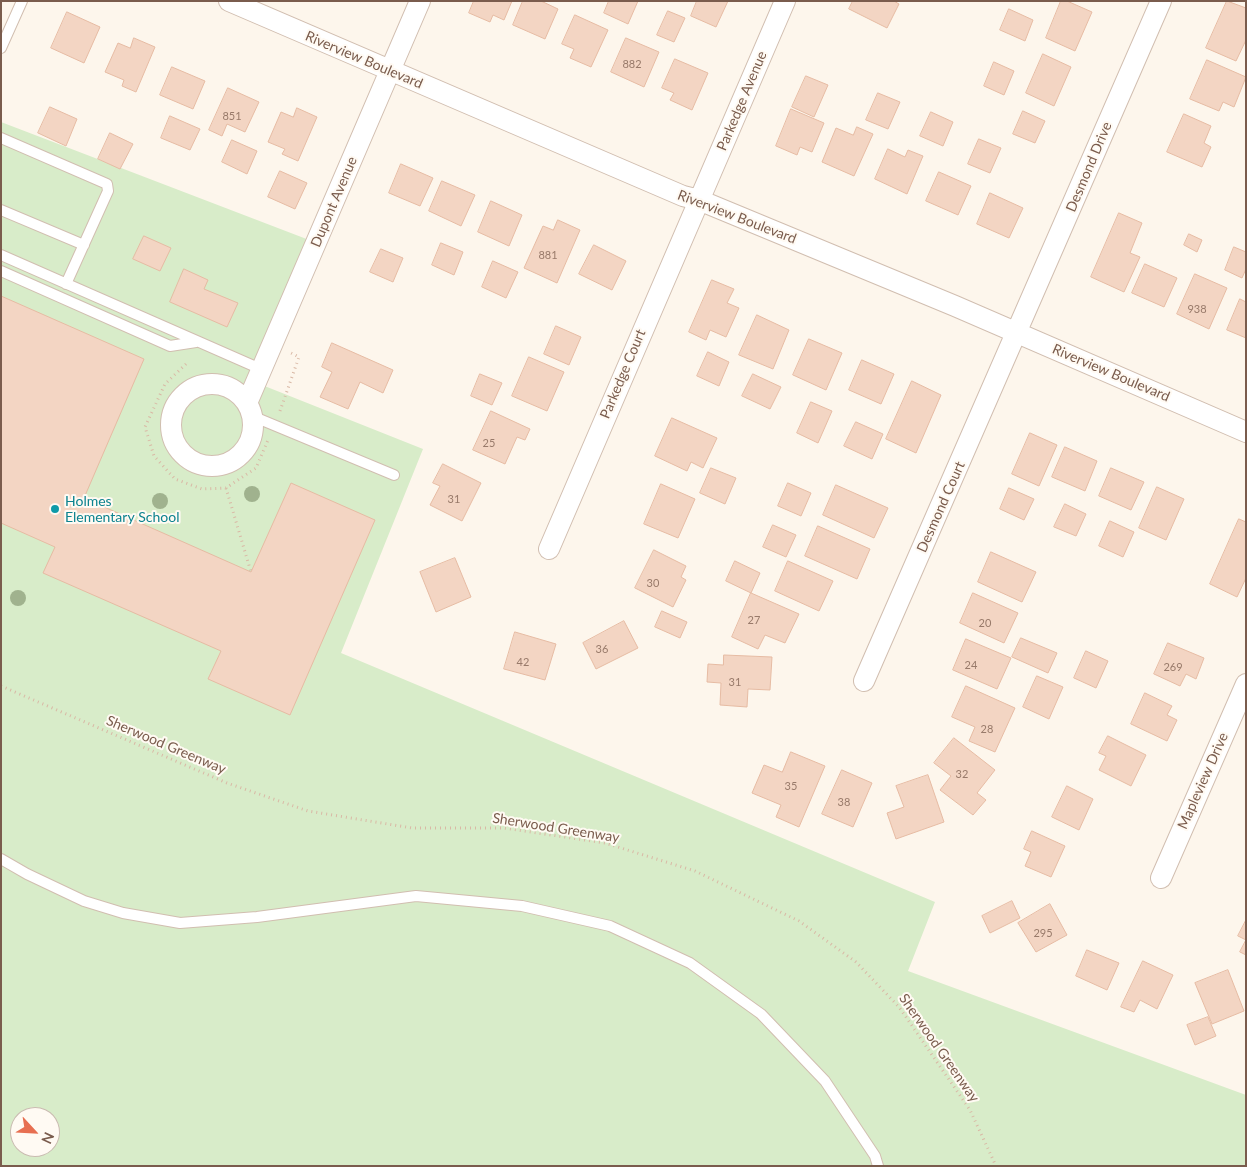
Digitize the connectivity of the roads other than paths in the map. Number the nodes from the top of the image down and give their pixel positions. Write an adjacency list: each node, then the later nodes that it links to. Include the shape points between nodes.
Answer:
1 (22, 1): 6 (lane)
2 (229, 1): 7 (street, Riverview Boulevard)
3 (420, 1): 7 (street, Dupont Avenue)
4 (785, 1): 9 (street, Parkedge Avenue)
5 (1161, 1): 15 (street, Desmond Drive)
6 (1, 48)
7 (390, 71): 9 (street, Riverview Boulevard); 17 (street, Dupont Avenue)
8 (1, 138): 11 (lane, via 107,184 108,191)
9 (699, 200): 15 (street, Riverview Boulevard); 21 (street, Parkedge Court)
10 (1, 210): 11 (lane)
11 (84, 245): 14 (lane)
12 (1, 255): 14 (lane)
13 (1, 271): 16 (lane, via 170,346)
14 (66, 284): 16 (lane)
15 (1017, 333): 19 (street, Riverview Boulevard); 22 (street, Desmond Court)
16 (198, 342): 17 (lane)
17 (263, 370): 18 (street, Dupont Avenue)
18 (250, 410): 20 (lane, via 274,425)
19 (1246, 432)
20 (394, 475)
21 (549, 549)
22 (864, 681)
23 (1246, 684): 25 (street, Mapleview Drive)
24 (1, 860): 26 (lane, via 84,901 123,913 180,923 256,917 416,896 522,906 610,926 690,963 761,1014 825,1081 875,1156)
25 (1161, 878)
26 (878, 1166)

